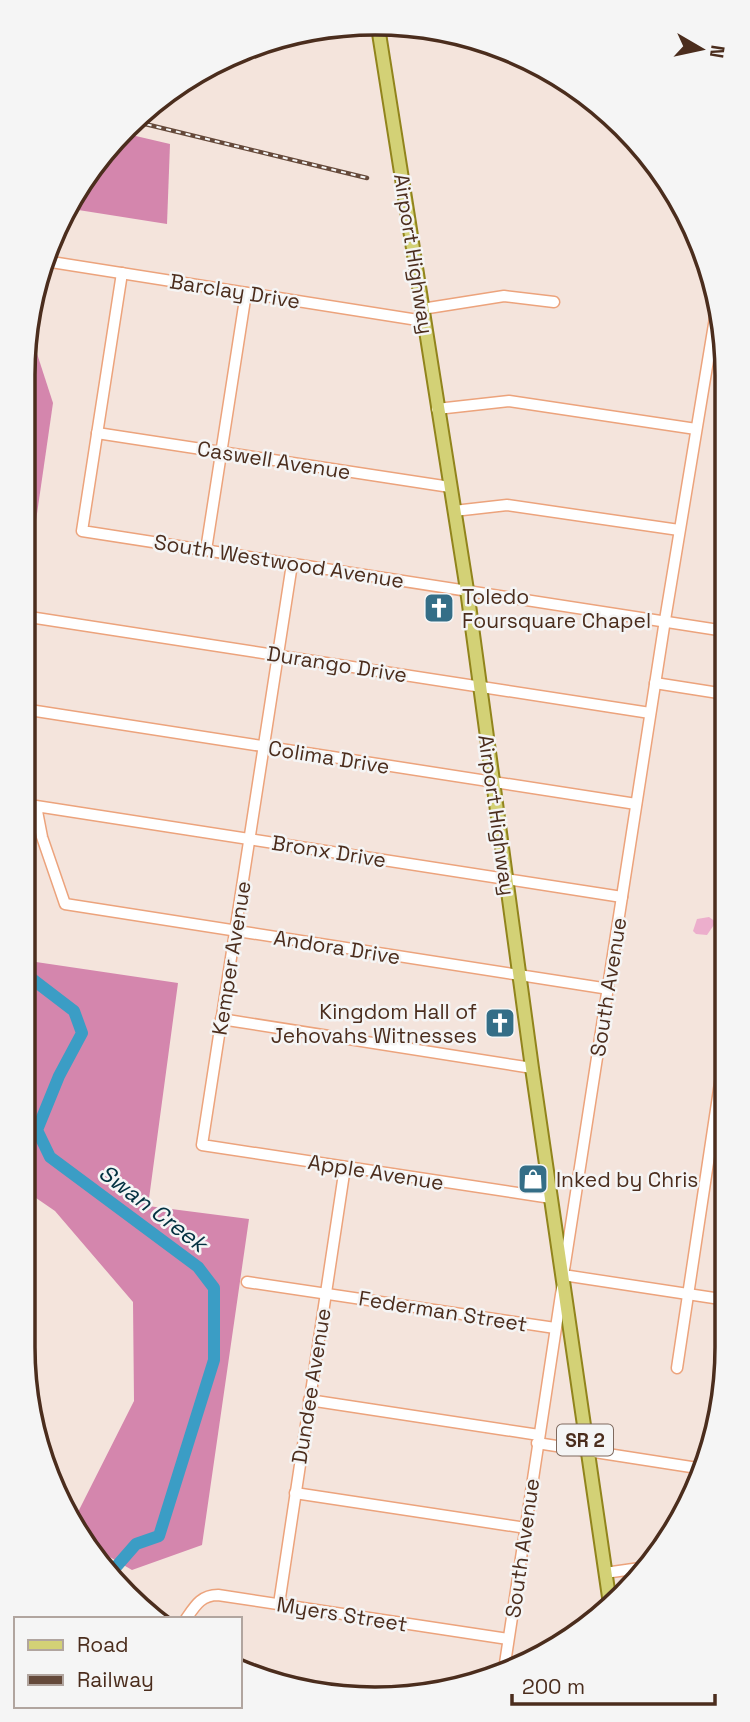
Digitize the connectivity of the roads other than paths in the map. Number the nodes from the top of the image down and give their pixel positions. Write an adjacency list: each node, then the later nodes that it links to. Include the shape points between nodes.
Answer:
1 (379, 35): 6 (main road, Airport Highway / SR 2)
2 (54, 262): 3 (street, Barclay Drive)
3 (122, 273): 4 (street, Barclay Drive); 10 (street)
4 (246, 293): 6 (street, Barclay Drive); 11 (street)
5 (554, 302): 6 (street, Barclay Drive, via 504,296)
6 (423, 315): 8 (main road, Airport Highway / SR 2)
7 (712, 334): 9 (street, South Avenue)
8 (437, 409): 9 (street, via 509,401); 12 (main road, Airport Highway / SR 2)
9 (696, 429): 14 (street, South Avenue)
10 (97, 433): 11 (street, Caswell Avenue); 15 (street, South Westwood Avenue, via 82,531)
11 (221, 452): 12 (street, Caswell Avenue); 15 (street)
12 (450, 487): 13 (main road, Airport Highway / SR 2)
13 (454, 511): 14 (street, via 507,505); 17 (main road, Airport Highway / SR 2)
14 (679, 530): 19 (street, South Avenue)
15 (206, 550): 16 (street, South Westwood Avenue)
16 (292, 564): 17 (street, South Westwood Avenue); 21 (street, Kemper Avenue)
17 (467, 590): 19 (street, South Westwood Avenue); 23 (main road, Airport Highway / SR 2)
18 (35, 618): 21 (street, Durango Drive)
19 (664, 620): 20 (street, South Westwood Avenue); 22 (street, South Avenue)
20 (715, 629)
21 (278, 654): 23 (street, Durango Drive); 27 (street, Kemper Avenue)
22 (655, 683): 24 (street); 26 (street, South Avenue)
23 (479, 686): 26 (street, Durango Drive); 28 (main road, Airport Highway / SR 2)
24 (715, 692)
25 (35, 711): 27 (street, Colima Drive)
26 (650, 713): 29 (street, South Avenue)
27 (263, 746): 28 (street, Colima Drive); 30 (street, Kemper Avenue)
28 (492, 783): 29 (street, Colima Drive); 31 (main road, Airport Highway / SR 2)
29 (636, 804): 32 (street, South Avenue)
30 (250, 838): 31 (street, Bronx Drive); 33 (street, Bronx Drive, via 36,806); 34 (street, Kemper Avenue)
31 (506, 879): 32 (street, Bronx Drive); 35 (main road, Airport Highway / SR 2)
32 (622, 897): 36 (street, South Avenue)
33 (65, 904): 34 (street, Andora Drive)
34 (235, 930): 35 (street, Andora Drive); 37 (street, Kemper Avenue)
35 (519, 975): 36 (street, Andora Drive); 38 (main road, Airport Highway / SR 2)
36 (609, 989): 43 (street, South Avenue)
37 (221, 1019): 38 (street); 40 (street, Kemper Avenue)
38 (532, 1068): 42 (main road, Airport Highway / SR 2)
39 (715, 1139): 46 (street)
40 (202, 1145): 41 (street, Apple Avenue)
41 (345, 1167): 42 (street, Apple Avenue); 45 (street, Dundee Avenue)
42 (551, 1198): 43 (main road, Airport Highway / SR 2)
43 (564, 1275): 46 (street); 48 (street, South Avenue); 52 (main road, Airport Highway / SR 2)
44 (247, 1282): 45 (street, Federman Street)
45 (326, 1293): 48 (street, Federman Street); 50 (street, Dundee Avenue)
46 (688, 1294): 47 (street); 49 (street)
47 (715, 1298)
48 (555, 1328): 51 (street, South Avenue)
49 (677, 1368)
50 (309, 1400): 51 (street); 54 (street, Dundee Avenue)
51 (538, 1439): 52 (street); 55 (street, South Avenue)
52 (587, 1451): 53 (street); 57 (main road, Airport Highway / SR 2)
53 (693, 1467)
54 (295, 1493): 55 (street); 59 (street, Dundee Avenue)
55 (526, 1528): 61 (street, South Avenue)
56 (633, 1569): 57 (street)
57 (605, 1573): 58 (main road, Airport Highway / SR 2)
58 (608, 1594)
59 (279, 1604): 60 (street, Myers Street, via 212,1595 200,1600); 61 (street, Myers Street)
60 (187, 1617)
61 (508, 1639): 62 (street, South Avenue)
62 (505, 1661)

